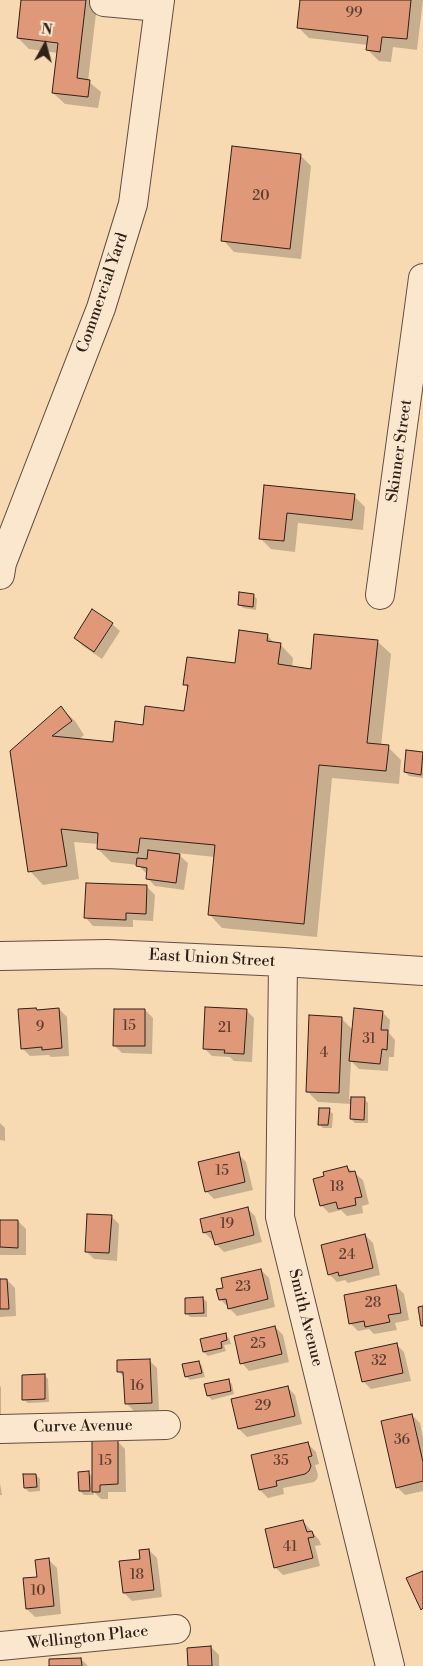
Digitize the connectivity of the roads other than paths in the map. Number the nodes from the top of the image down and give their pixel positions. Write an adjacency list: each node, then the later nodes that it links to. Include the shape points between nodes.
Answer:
1 (104, 0): 2 (street)
2 (160, 3): 4 (street, Commercial Yard, via 133,204 101,308)
3 (423, 278): 5 (street, Skinner Street)
4 (0, 575)
5 (380, 595)
6 (0, 956): 7 (street, East Union Street, via 107,954)
7 (283, 962): 8 (street, East Union Street); 13 (street, Smith Avenue, via 280,1217)
8 (423, 971)
9 (166, 1425): 10 (street, Curve Avenue)
10 (0, 1430)
11 (176, 1629): 12 (street, Wellington Place)
12 (0, 1646)
13 (390, 1666)

